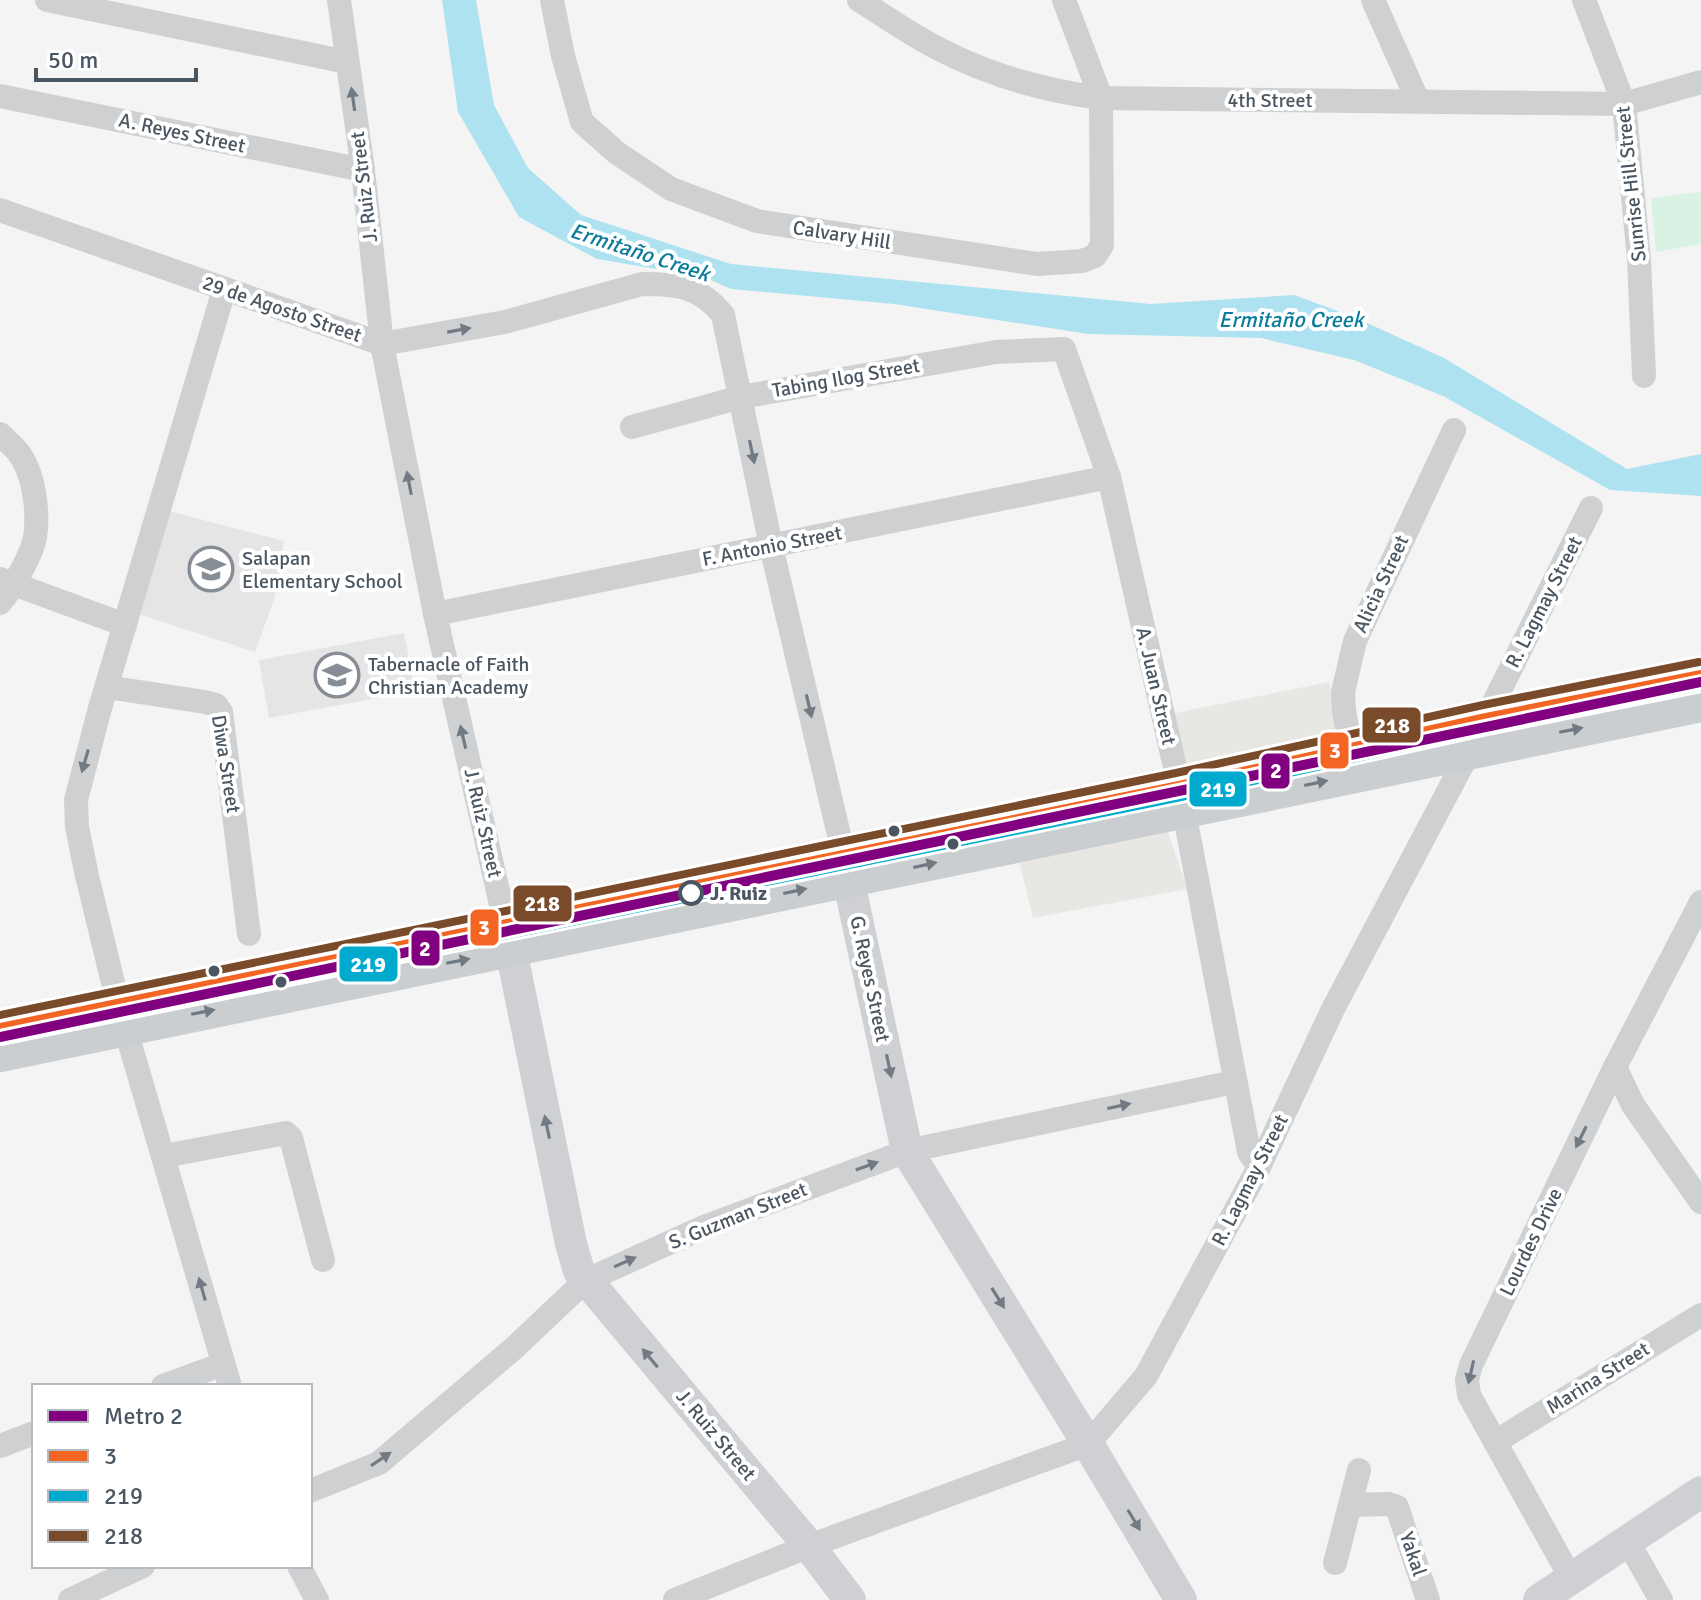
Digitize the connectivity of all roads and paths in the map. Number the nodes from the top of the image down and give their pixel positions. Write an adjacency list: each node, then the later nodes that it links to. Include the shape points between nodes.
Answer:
1 (47, 0): 8 (street)
2 (339, 0): 8 (street, J. Ruiz Street)
3 (552, 0): 11 (street, Calvary Hill, via 582,122 671,189 757,221 1037,264 1082,261 1095,256 1102,245)
4 (859, 0): 11 (street, 4th Street, via 942,51 986,70)
5 (1064, 0): 11 (street)
6 (1373, 0): 12 (street)
7 (1584, 0): 13 (street, Sunrise Hill Street)
8 (347, 62): 14 (street, J. Ruiz Street, one-way to 8)
9 (1701, 82): 13 (street, 4th Street)
10 (0, 96): 14 (street, A. Reyes Street)
11 (1101, 98): 12 (street, 4th Street)
12 (1418, 101): 13 (street, 4th Street)
13 (1624, 104): 20 (street, Sunrise Hill Street)
14 (363, 170): 18 (street, J. Ruiz Street)
15 (0, 210): 16 (street, 29 de Agosto Street)
16 (224, 290): 18 (street, 29 de Agosto Street); 30 (street)
17 (709, 298): 18 (street, 29 de Agosto Street, one-way to 17, via 505,322 642,284 688,288); 21 (street, G. Reyes Street, via 723,315)
18 (382, 344): 29 (street, J. Ruiz Street, one-way to 18)
19 (1064, 349): 21 (street, Tabing Ilog Street, via 996,352); 25 (street, A. Juan Street)
20 (1644, 376)
21 (741, 397): 22 (street, Tabing Ilog Street); 27 (street, G. Reyes Street, one-way to 27)
22 (632, 427)
23 (1454, 430): 35 (street, Alicia Street, via 1355,641 1343,692)
24 (0, 434): 28 (street, via 20,454 36,508 35,539)
25 (1109, 477): 27 (street, F. Antonio Street); 37 (street, A. Juan Street)
26 (1591, 508): 34 (street, R. Lagmay Street)
27 (771, 546): 29 (street, F. Antonio Street); 38 (street, G. Reyes Street, one-way to 38)
28 (4, 589): 30 (street)
29 (435, 614): 41 (street, J. Ruiz Street, one-way to 29)
30 (125, 625): 32 (street)
31 (1701, 674): 34 (main road)
32 (107, 687): 40 (street, Diwa Street, via 205,702 221,712); 42 (street, one-way to 42, via 76,800 77,827)
33 (1701, 704): 36 (main road, one-way to 33)
34 (1486, 717): 35 (main road); 36 (street, R. Lagmay Street)
35 (1351, 747): 37 (main road)
36 (1470, 750): 37 (main road, one-way to 36); 49 (street, R. Lagmay Street, via 1333,1009)
37 (1181, 798): 38 (main road); 46 (street, A. Juan Street)
38 (846, 866): 41 (main road); 47 (street, G. Reyes Street, one-way to 47)
39 (1701, 902): 45 (street, Lourdes Drive)
40 (249, 934)
41 (508, 936): 42 (main road); 52 (street, J. Ruiz Street, one-way to 41, via 571,1244)
42 (122, 1015): 43 (main road); 44 (main road); 48 (street)
43 (0, 1027)
44 (0, 1054)
45 (1615, 1067): 50 (street, via 1633,1105); 57 (street, Lourdes Drive, one-way to 57, via 1471,1365 1469,1395)
46 (1234, 1082): 47 (street, S. Guzman Street, one-way to 46); 49 (street, A. Juan Street, via 1249,1152)
47 (907, 1151): 52 (street, S. Guzman Street, one-way to 47, via 704,1227); 58 (street, G. Reyes Street, one-way to 58)
48 (164, 1156): 51 (street, via 286,1133); 54 (street, one-way to 48)
49 (1259, 1167): 58 (street, R. Lagmay Street, via 1146,1376)
50 (1701, 1202)
51 (323, 1260)
52 (585, 1281): 61 (street, S. Guzman Street, one-way to 52, via 379,1463); 65 (street, J. Ruiz Street, one-way to 52)
53 (1701, 1315): 57 (street, Marina Street)
54 (226, 1375): 55 (street)
55 (174, 1384)
56 (32, 1434): 59 (street)
57 (1495, 1442): 69 (street, Lourdes Drive)
58 (1088, 1444): 65 (street, R. Lagmay Street); 74 (street, G. Reyes Street, one-way to 74)
59 (0, 1446)
60 (1359, 1470): 63 (street)
61 (312, 1490)
62 (1701, 1492): 64 (street)
63 (1351, 1505): 66 (street); 75 (street, Yakal, via 1397,1507)
64 (1628, 1542): 69 (street); 77 (street)
65 (809, 1546): 72 (street, R. Lagmay Street); 73 (street, J. Ruiz Street)
66 (1335, 1563)
67 (139, 1568): 70 (street)
68 (300, 1568): 71 (street)
69 (1572, 1580): 76 (street)
70 (70, 1600)
71 (317, 1600)
72 (675, 1600)
73 (850, 1600)
74 (1181, 1600)
75 (1428, 1600)
76 (1539, 1600)
77 (1661, 1600)

